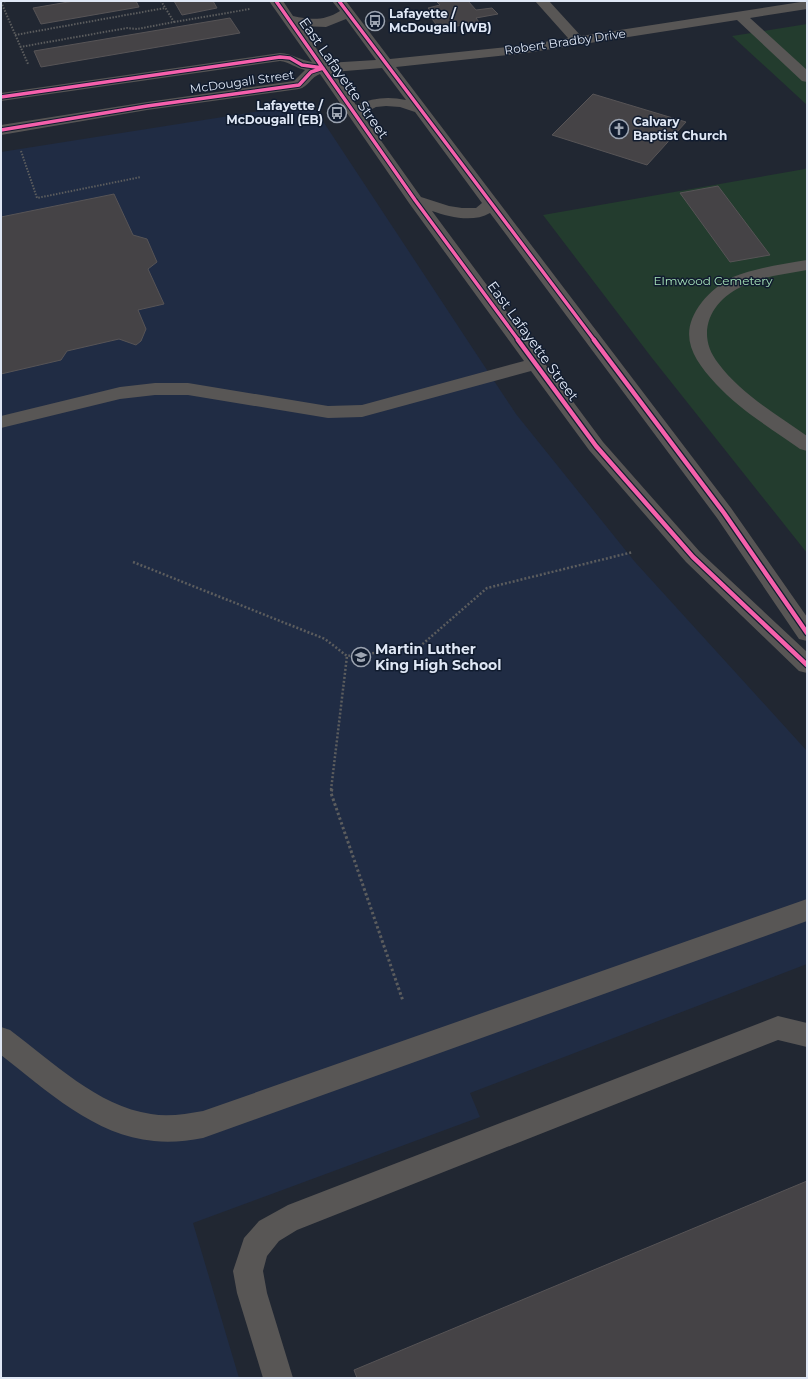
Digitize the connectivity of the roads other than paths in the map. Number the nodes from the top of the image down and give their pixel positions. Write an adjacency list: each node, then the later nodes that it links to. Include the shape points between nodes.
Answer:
1 (276, 1): 7 (street, East Lafayette Street)
2 (339, 1): 5 (street)
3 (542, 1): 8 (street)
4 (807, 5): 6 (street, Robert Bradby Drive)
5 (347, 12): 7 (street, via 336,21 321,25); 10 (street)
6 (740, 16): 8 (street, Robert Bradby Drive); 12 (street)
7 (288, 19): 11 (street, East Lafayette Street)
8 (578, 40): 10 (street, Robert Bradby Drive, via 526,49)
9 (242, 62): 11 (street, McDougall Street, via 285,57 302,65); 13 (street, via 265,69 270,74 270,80); 14 (street, McDougall Street)
10 (386, 64): 11 (street, Robert Bradby Drive); 15 (street)
11 (323, 68): 13 (street, McDougall Street, via 311,72 299,85); 16 (street, East Lafayette Street)
12 (807, 78)
13 (257, 92): 17 (street, McDougall Street, via 147,106)
14 (1, 97)
15 (420, 109): 16 (street, via 404,103 386,102 370,103); 19 (street)
16 (354, 112): 18 (street, East Lafayette Street)
17 (1, 130)
18 (415, 200): 19 (street, via 439,209 462,212 480,212); 21 (street, East Lafayette Street)
19 (491, 203): 24 (street, via 724,513)
20 (807, 266): 23 (street, via 752,277 730,285 715,297 697,331 702,351 712,368 729,386)
21 (536, 364): 22 (street, via 396,404 362,411 328,412 172,388 137,390); 25 (street, East Lafayette Street, via 596,446 693,557)
22 (1, 422)
23 (807, 445)
24 (807, 632)
25 (807, 665)
26 (807, 910): 28 (street, via 217,1120 191,1127 146,1127 103,1113)
27 (807, 1035): 29 (street, via 778,1028 278,1225 254,1248 248,1271 252,1293)
28 (1, 1039)
29 (278, 1378)

